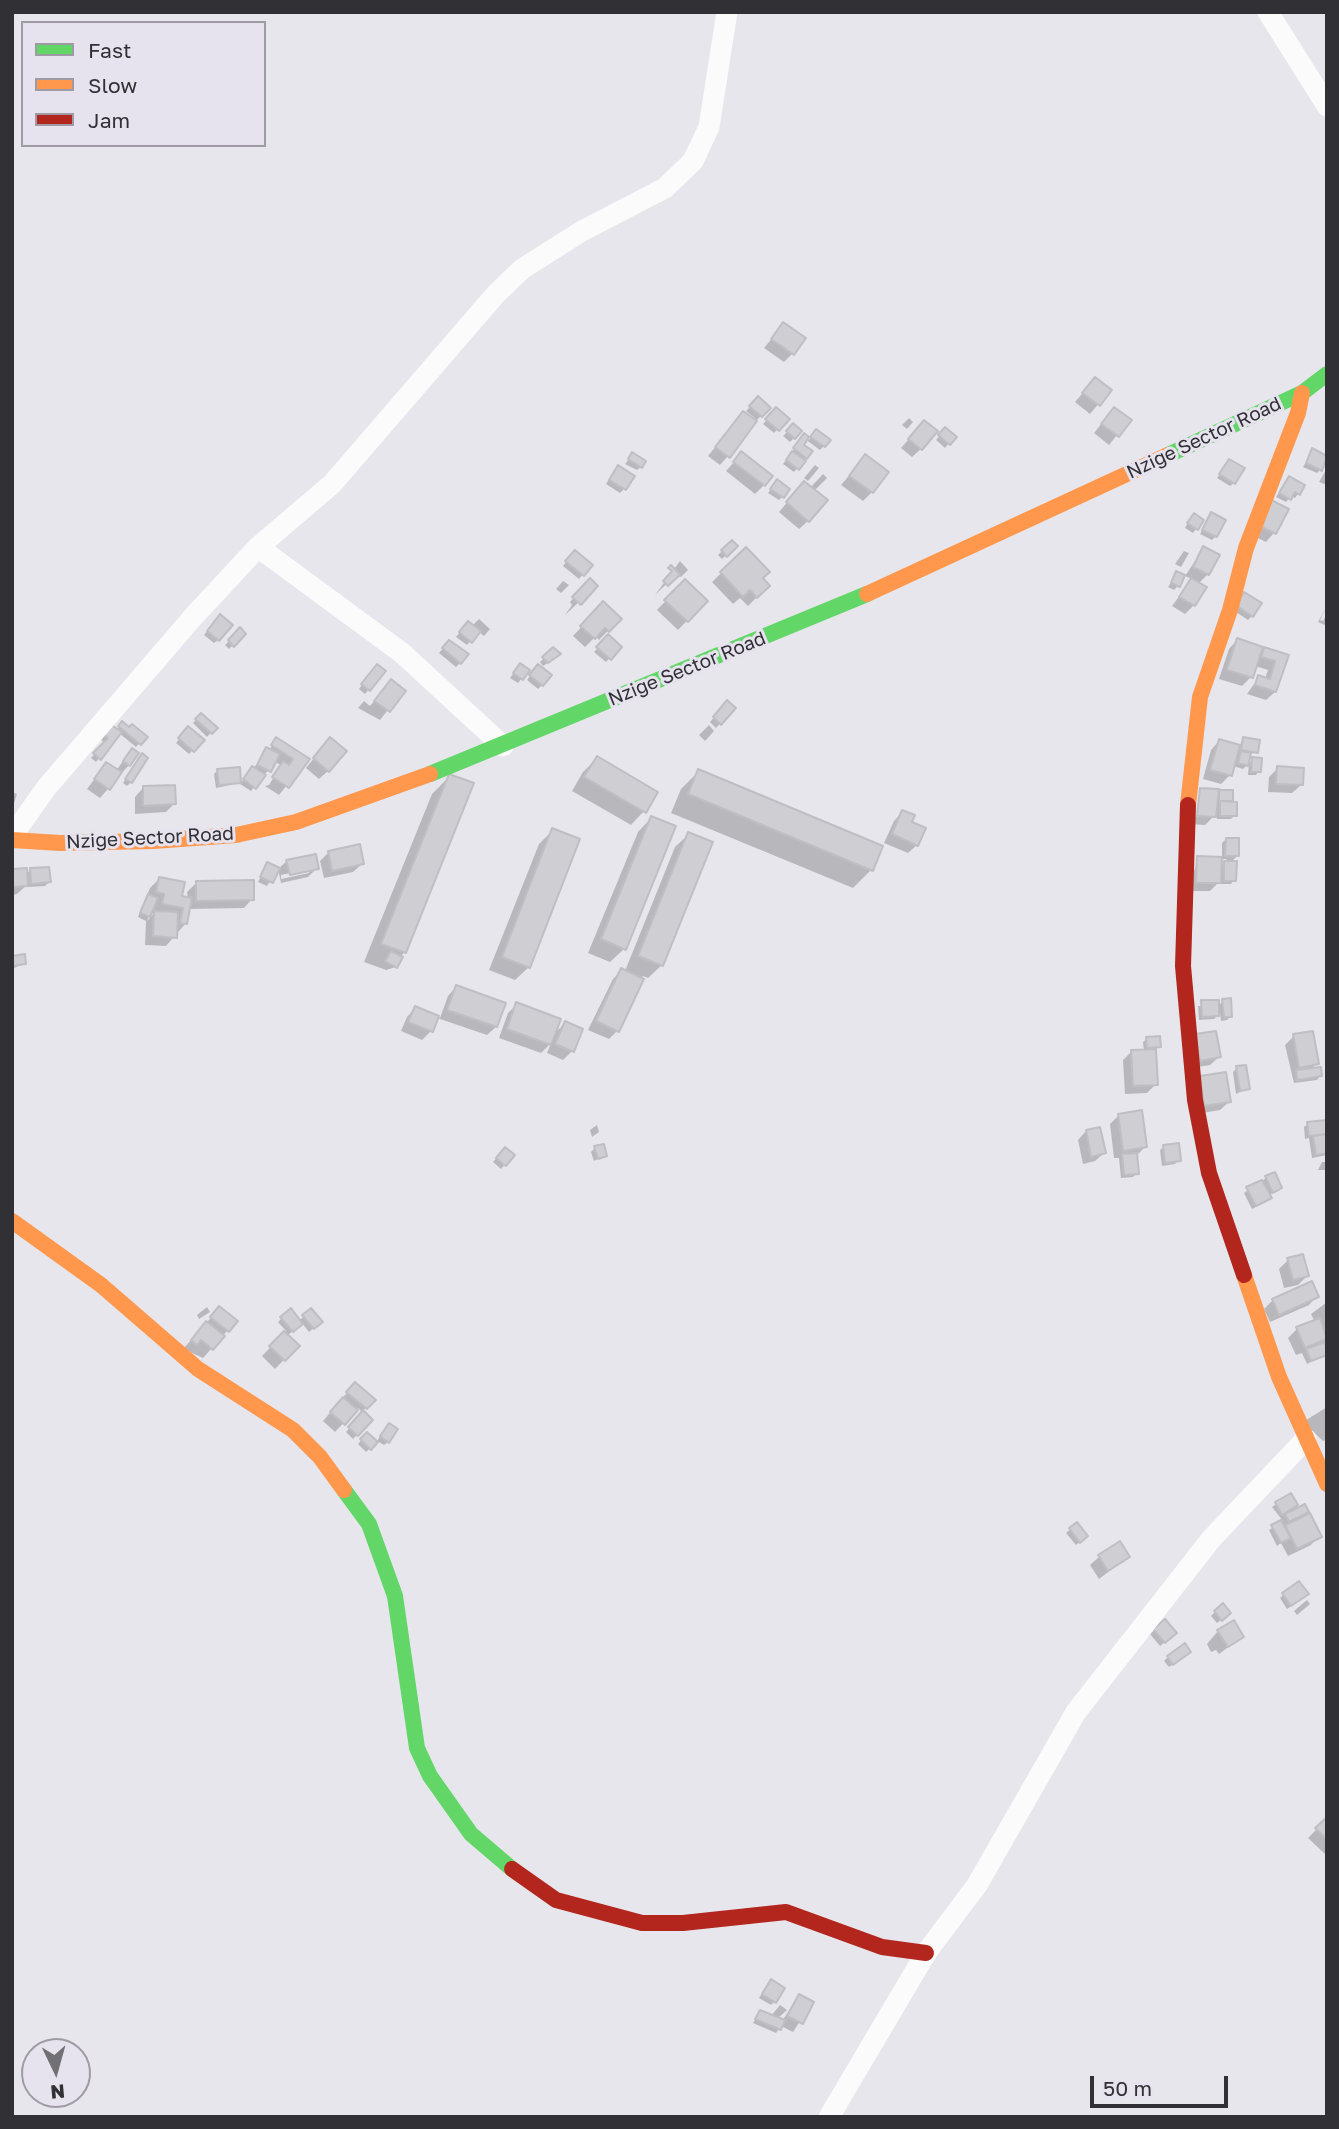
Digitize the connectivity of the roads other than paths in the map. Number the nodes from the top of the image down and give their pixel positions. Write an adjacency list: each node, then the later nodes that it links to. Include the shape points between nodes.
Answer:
1 (727, 12): 6 (street, via 709,127 693,161 665,188 582,230 522,270 332,484)
2 (1268, 12): 3 (street)
3 (1327, 106)
4 (1327, 374): 5 (street, Nzige Sector Road)
5 (1301, 393): 7 (street, Nzige Sector Road, via 839,607); 10 (street, via 1200,697 1186,816 1183,966 1195,1100 1209,1173 1279,1377)
6 (258, 547): 7 (street, via 402,653); 8 (street, via 47,787)
7 (503, 746): 8 (street, Nzige Sector Road, via 296,822 236,835 126,842)
8 (12, 838)
9 (12, 1221): 12 (street, via 101,1285 198,1369 293,1430 320,1457 369,1524 396,1596 417,1748 430,1776 471,1834 509,1867 556,1900 642,1923 786,1912 882,1947)
10 (1306, 1439): 11 (street); 12 (street, via 1212,1538 1076,1712 977,1885)
11 (1327, 1484)
12 (926, 1953): 13 (street)
13 (829, 2117)

